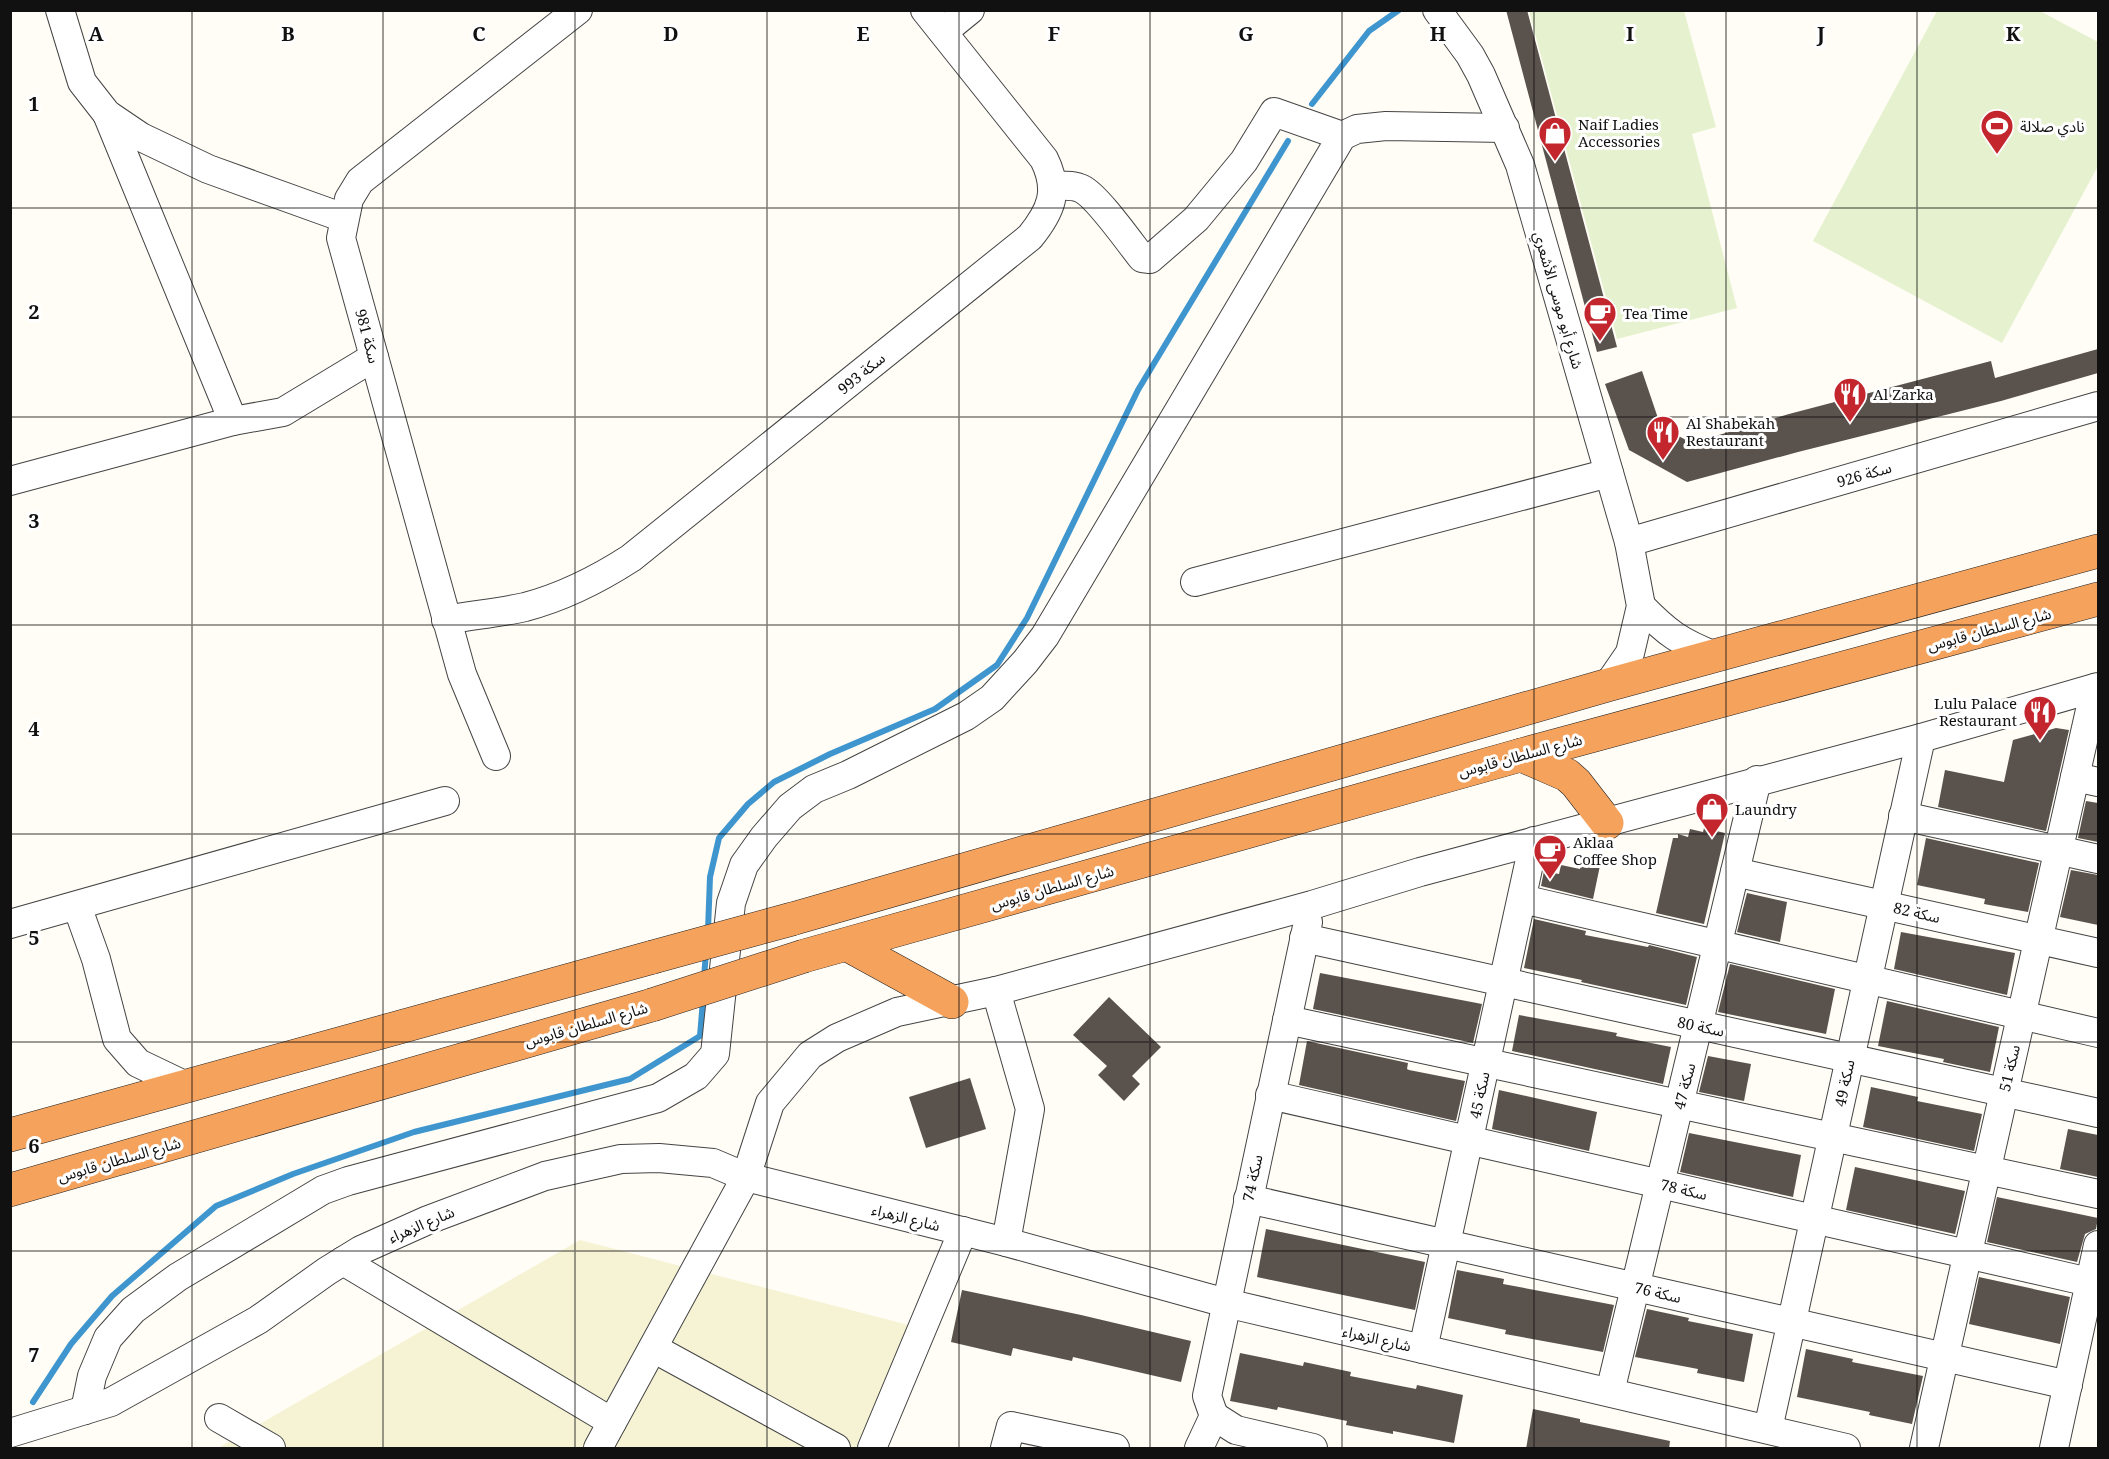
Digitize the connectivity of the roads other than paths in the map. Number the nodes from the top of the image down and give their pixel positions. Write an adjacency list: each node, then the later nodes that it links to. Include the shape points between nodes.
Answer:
1 (60, 10): 7 (street, via 82,82)
2 (578, 10): 11 (street, سكة 981, via 360,181)
3 (925, 10): 6 (street)
4 (970, 10): 6 (street)
5 (1437, 10): 8 (street, شارع أبو موسى الأشعري, via 1481,75)
6 (943, 32): 10 (street, via 1044,159)
7 (107, 114): 11 (street, via 141,137 208,169); 14 (street)
8 (1505, 128): 9 (street, via 1386,126 1357,129); 15 (street, شارع أبو موسى الأشعري, via 1520,165)
9 (1342, 136): 10 (street, via 1274,112 1237,170 1196,219 1150,259 1142,258 1082,189); 88 (street, via 1045,636 1025,662 992,698 966,716 814,789 790,807 744,865 731,903 715,1054 696,1076 658,1098 323,1190 178,1277 133,1310 108,1338)
10 (1053, 186): 22 (street, سكة 993, via 1050,207 1030,237 631,558 567,593 524,607)
11 (344, 218): 12 (street, سكة 981, via 341,238)
12 (374, 357): 14 (street, via 283,412); 22 (street, سكة 981)
13 (2098, 406): 17 (street, سكة 926)
14 (233, 421): 16 (street)
15 (1609, 473): 17 (street, شارع أبو موسى الأشعري); 19 (street)
16 (10, 481)
17 (1629, 542): 21 (street, شارع أبو موسى الأشعري)
18 (2098, 551): 23 (highway)
19 (1195, 582)
20 (2098, 599): 27 (highway, شارع السلطان قابوس)
21 (1641, 606): 23 (street, via 1665,631); 24 (street, شارع أبو موسى الأشعري, via 1630,653)
22 (446, 620): 28 (street, سكة 981, via 462,674)
23 (1715, 656): 24 (highway)
24 (1608, 685): 58 (highway, bridge, via 792,919)
25 (2097, 687): 26 (street); 30 (street, سكة 51)
26 (1921, 738): 29 (street); 32 (street, سكة 49)
27 (1521, 755): 33 (highway, via 1567,775); 46 (highway, شارع السلطان قابوس)
28 (496, 756)
29 (1758, 780): 33 (street); 37 (street, سكة 47)
30 (2087, 780): 35 (street, سكة 51)
31 (445, 801): 41 (street)
32 (1903, 816): 35 (street); 40 (street, سكة 49)
33 (1606, 823): 34 (street)
34 (1534, 841): 38 (street, سكة 45); 39 (street)
35 (2058, 850): 36 (street); 44 (street, سكة 51)
36 (2098, 859)
37 (1735, 872): 40 (street, سكة 82); 45 (street, سكة 47)
38 (1522, 899): 45 (street); 49 (street, سكة 45)
39 (1312, 905): 43 (street, سكة 74); 50 (street)
40 (1884, 905): 44 (street, سكة 82); 48 (street, سكة 49)
41 (77, 906): 42 (street); 58 (street, via 117,1039 138,1063)
42 (10, 924)
43 (1304, 938): 49 (street, سكة 80); 53 (street, سكة 74)
44 (2038, 940): 47 (street, سكة 82); 52 (street, سكة 51)
45 (1718, 944): 48 (street); 54 (street, سكة 47)
46 (848, 945): 51 (highway); 69 (highway, شارع السلطان قابوس, bridge)
47 (2098, 953)
48 (1867, 979): 52 (street); 56 (street, سكة 49)
49 (1503, 982): 54 (street, سكة 80); 57 (street, سكة 45)
50 (996, 991): 51 (street); 74 (street, via 1030,1109)
51 (952, 1002): 67 (street, via 897,1012 837,1038 810,1055 770,1103)
52 (2021, 1015): 55 (street); 59 (street, سكة 51)
53 (1287, 1020): 57 (street); 60 (street, سكة 74)
54 (1698, 1025): 56 (street, سكة 80); 61 (street, سكة 47)
55 (2098, 1032)
56 (1850, 1058): 59 (street, سكة 80); 64 (street, سكة 49)
57 (1486, 1062): 61 (street); 65 (street, سكة 45)
58 (186, 1086): 63 (highway)
59 (2004, 1092): 62 (street, سكة 80); 66 (street, سكة 51)
60 (1270, 1095): 65 (street, سكة 78); 71 (street, سكة 74)
61 (1679, 1104): 64 (street); 68 (street, سكة 47)
62 (2098, 1113)
63 (10, 1135)
64 (1833, 1137): 66 (street); 72 (street, سكة 49)
65 (1469, 1140): 68 (street, سكة 78); 75 (street, سكة 45)
66 (1986, 1170): 70 (street); 77 (street, سكة 51)
67 (746, 1177): 73 (street, شارع الزهراء); 78 (street, شارع الزهراء, via 713,1163 621,1159 545,1176 428,1220); 83 (street)
68 (1660, 1184): 72 (street, سكة 78); 80 (street, سكة 47)
69 (10, 1190)
70 (2098, 1194)
71 (1248, 1199): 75 (street, سكة 76); 81 (street, سكة 74)
72 (1814, 1219): 77 (street, سكة 78); 82 (street, سكة 49)
73 (963, 1231): 74 (street, شارع الزهراء); 99 (street)
74 (1006, 1242): 81 (street, شارع الزهراء)
75 (1446, 1244): 80 (street, سكة 76); 84 (street, سكة 45)
76 (2098, 1245): 79 (street)
77 (1968, 1254): 79 (street, سكة 78); 85 (street, سكة 51)
78 (343, 1261): 88 (street, شارع الزهراء, via 258,1320 111,1402); 91 (street)
79 (2094, 1283): 86 (street)
80 (1635, 1287): 82 (street, سكة 76); 87 (street, سكة 47)
81 (1226, 1303): 84 (street, شارع الزهراء); 89 (street, سكة 74, via 1207,1396)
82 (1791, 1322): 85 (street, سكة 76); 93 (street, سكة 49)
83 (652, 1348): 91 (street); 98 (street)
84 (1423, 1349): 87 (street, شارع الزهراء)
85 (1944, 1357): 86 (street, سكة 76); 103 (street, سكة 51)
86 (2068, 1385): 104 (street)
87 (1610, 1392): 93 (street, شارع الزهراء)
88 (85, 1410): 92 (street, شارع الزهراء)
89 (1214, 1416): 95 (street, via 1236,1430); 101 (street)
90 (219, 1418): 96 (street)
91 (612, 1422): 97 (street)
92 (10, 1433)
93 (1770, 1436): 102 (street, شارع الزهراء)
94 (1008, 1437): 100 (street)
95 (1312, 1448)
96 (271, 1449)
97 (598, 1449)
98 (836, 1449)
99 (872, 1449)
100 (1115, 1449)
101 (1199, 1449)
102 (1846, 1449)
103 (1924, 1449)
104 (2054, 1449)

